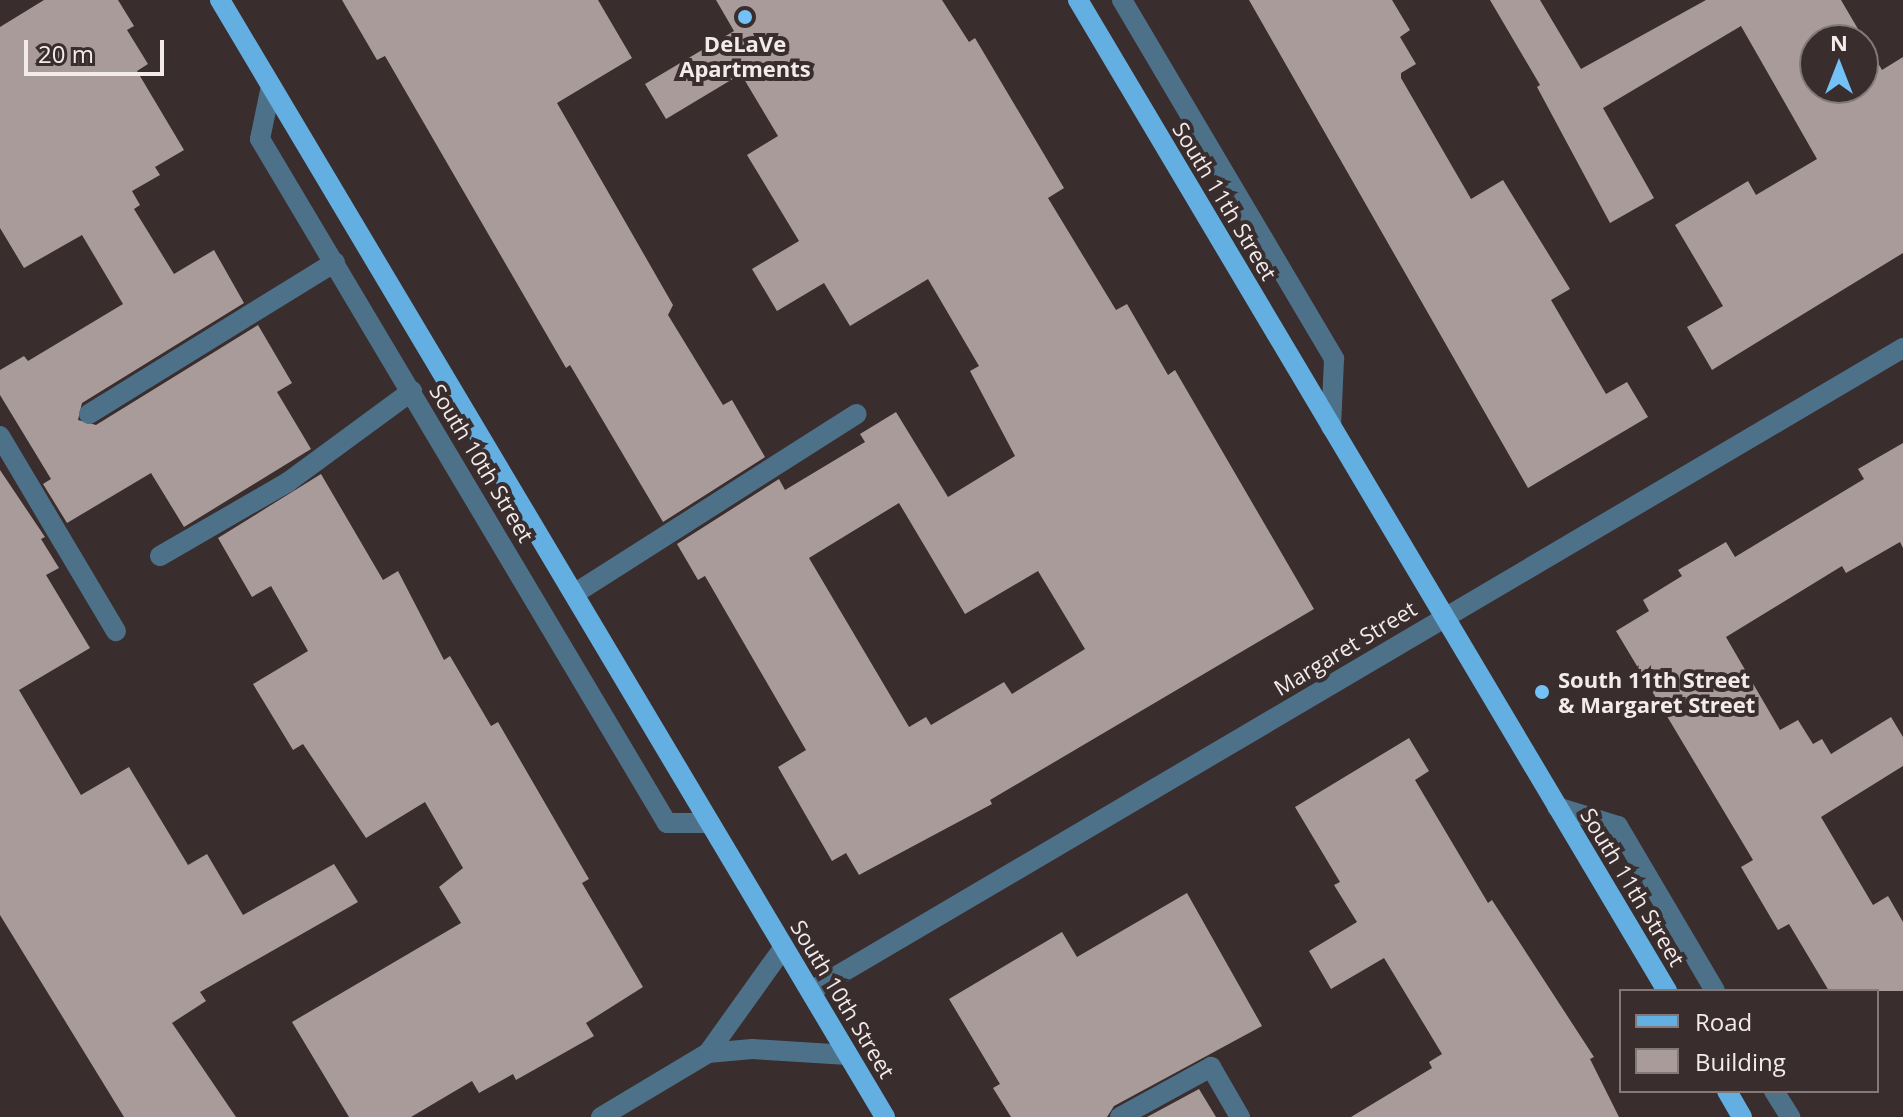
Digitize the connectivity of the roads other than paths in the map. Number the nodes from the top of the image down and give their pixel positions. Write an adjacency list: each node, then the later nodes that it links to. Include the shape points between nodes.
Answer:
1 (220, 0): 4 (main road, South 10th Street)
2 (1078, 0): 10 (main road, South 11th Street)
3 (1122, 0): 10 (street, South 11th Street, via 1334,359)
4 (271, 86): 5 (street, South 10th Street, via 260,139); 13 (main road, South 10th Street)
5 (335, 262): 7 (street, South 10th Street); 8 (street)
6 (1903, 348): 14 (street, Margaret Street)
7 (412, 391): 12 (street, via 288,482); 17 (street, South 10th Street, via 667,823)
8 (89, 414)
9 (857, 414): 13 (street)
10 (1331, 427): 14 (main road, South 11th Street)
11 (0, 436): 15 (street)
12 (160, 556)
13 (574, 594): 17 (main road, South 10th Street)
14 (1446, 617): 16 (main road, South 11th Street); 21 (street, Margaret Street)
15 (116, 631)
16 (1557, 807): 19 (main road, South 11th Street); 20 (street, South 11th Street, via 1618,826)
17 (710, 823): 18 (main road, South 10th Street)
18 (784, 947): 21 (main road, South 10th Street); 22 (street)
19 (1666, 989)
20 (1714, 989)
21 (811, 991): 23 (main road, South 10th Street)
22 (708, 1053): 23 (street, via 752,1049); 26 (street)
23 (848, 1055): 27 (main road, South 10th Street)
24 (1728, 1093): 30 (main road)
25 (1775, 1093): 31 (street)
26 (601, 1117)
27 (885, 1117)
28 (1120, 1117): 29 (street, via 1211,1067)
29 (1240, 1117)
30 (1742, 1117)
31 (1790, 1117)

